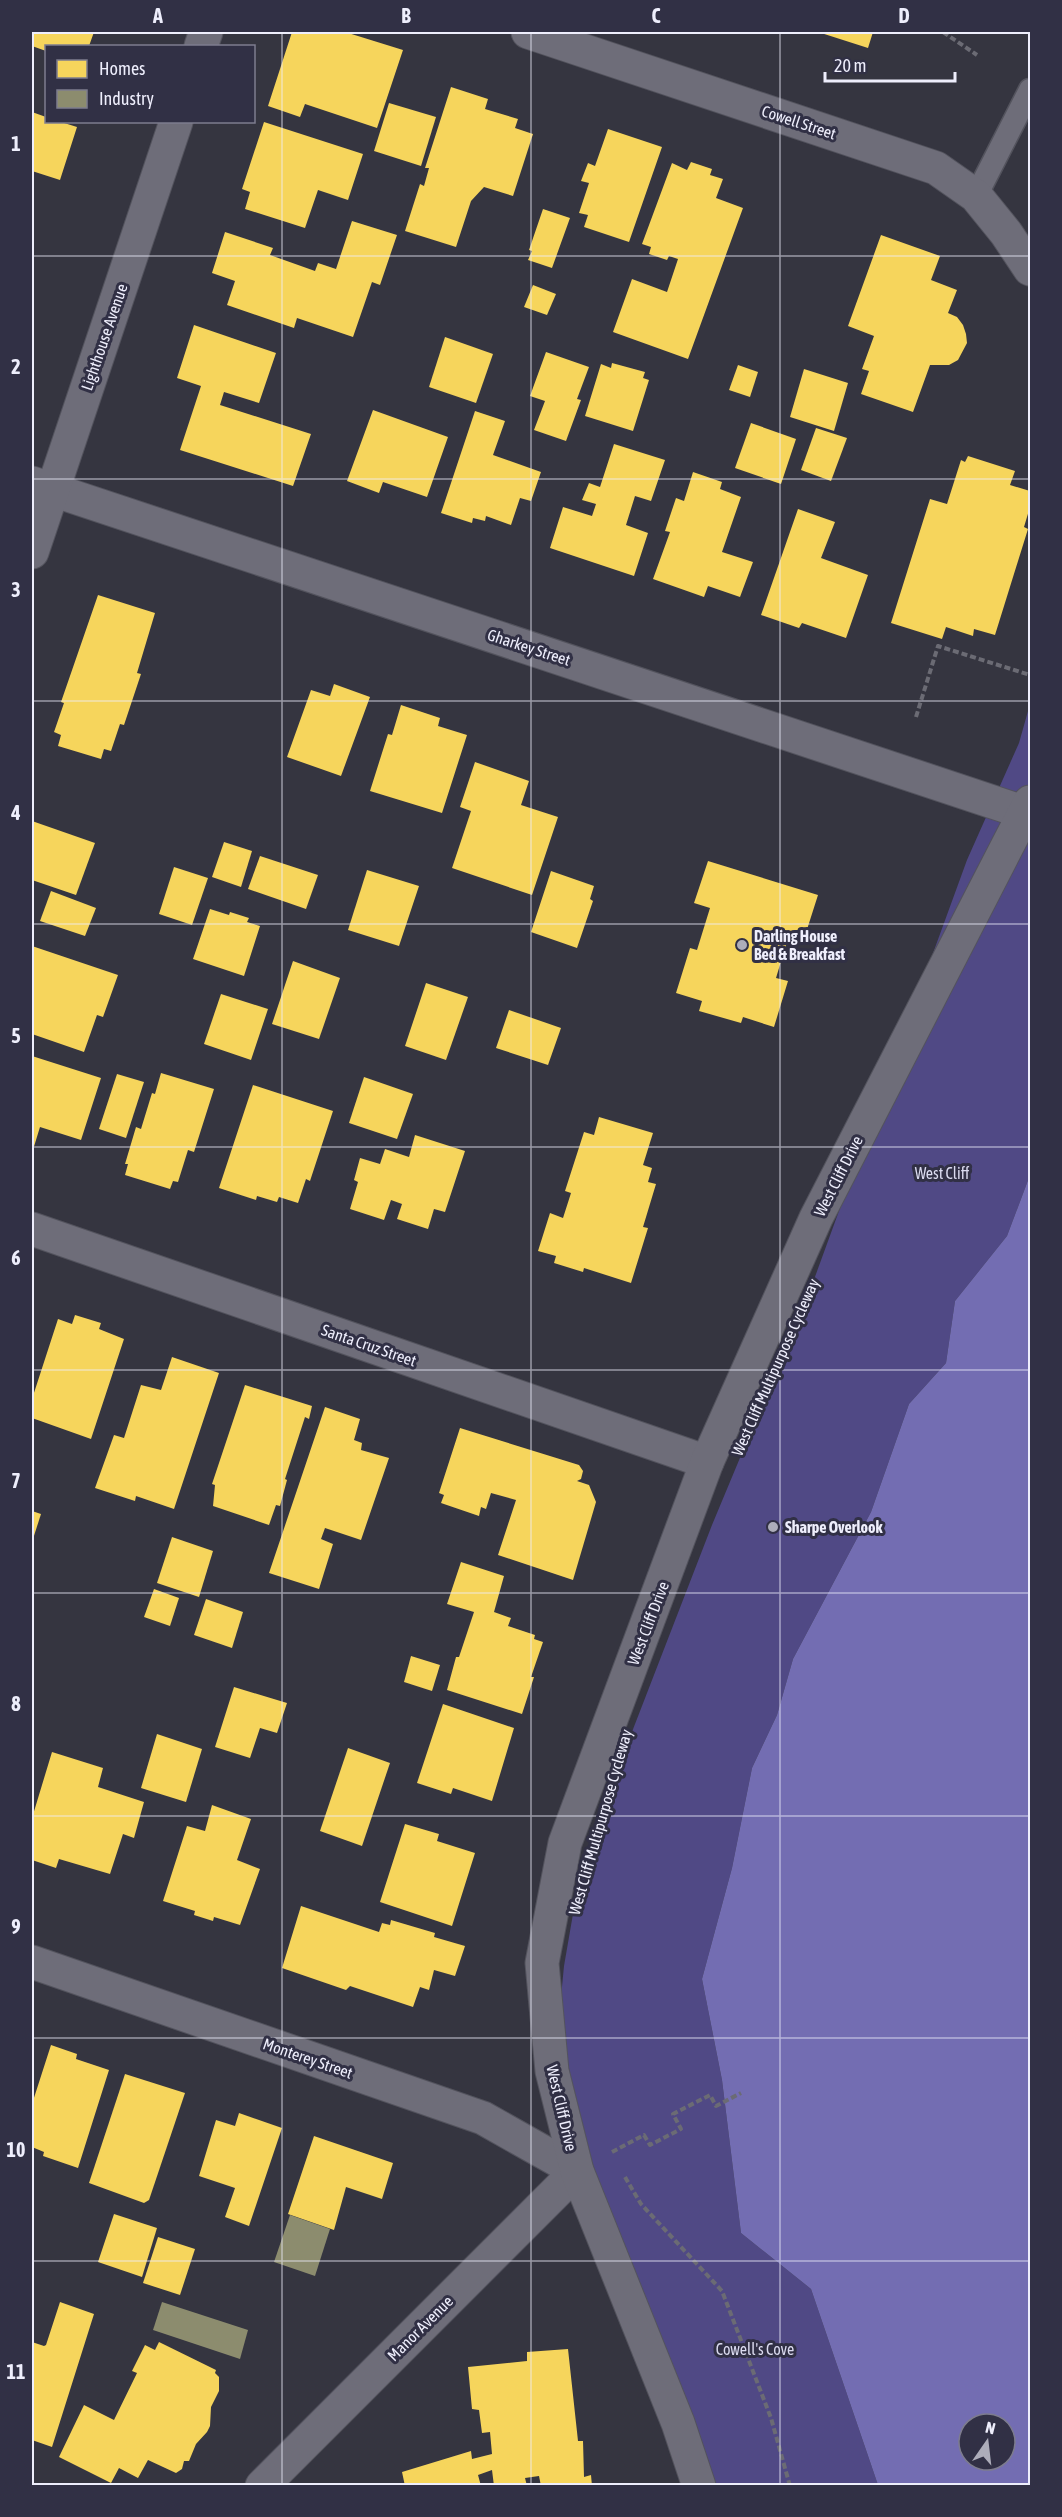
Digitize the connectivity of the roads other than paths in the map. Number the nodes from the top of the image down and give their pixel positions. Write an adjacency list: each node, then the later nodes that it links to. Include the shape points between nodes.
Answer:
1 (528, 32): 4 (street, Cowell Street, via 936,168)
2 (1030, 90): 4 (lane)
3 (176, 123): 6 (street, Lighthouse Avenue)
4 (976, 196): 5 (street, Cowell Street)
5 (1030, 269)
6 (42, 486): 7 (street, Lighthouse Avenue); 8 (street, Gharkey Street)
7 (32, 552)
8 (1028, 808): 10 (street, West Cliff Drive, via 816,1218)
9 (32, 1229): 10 (street, Santa Cruz Street)
10 (707, 1462): 12 (street, West Cliff Drive, via 565,1844 542,1964 552,2071)
11 (32, 1962): 12 (street, Monterey Street, via 483,2118)
12 (577, 2171): 13 (street, Manor Avenue); 14 (street, West Cliff Drive, via 678,2423)
13 (262, 2486)
14 (699, 2486)

